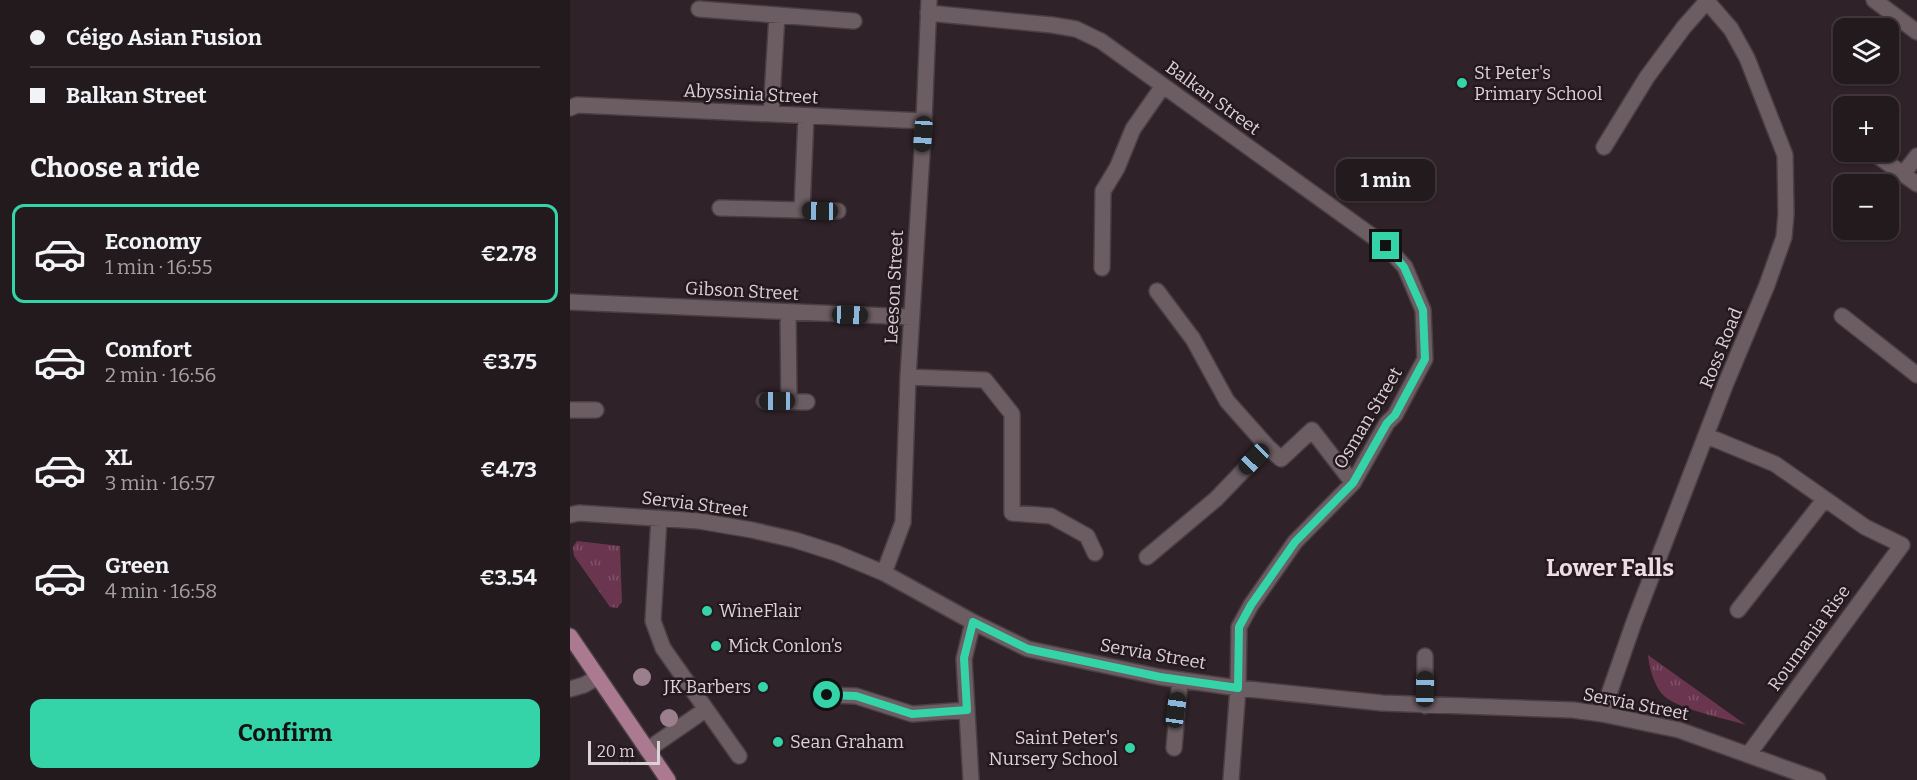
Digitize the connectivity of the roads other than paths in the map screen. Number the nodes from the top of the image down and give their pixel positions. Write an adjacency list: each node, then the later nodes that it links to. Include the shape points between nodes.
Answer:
1 (1707, 0): 13 (street, via 1647,77); 35 (street, Ross Road, via 1731,29 1746,58 1785,155 1786,214 1784,237 1771,276)
2 (1874, 0): 7 (street)
3 (929, 6): 8 (street, Balkan Street, via 1076,29); 12 (street, Leeson Street)
4 (699, 9): 5 (street)
5 (777, 15): 6 (street); 10 (street)
6 (854, 21)
7 (1917, 32)
8 (1163, 86): 21 (street, via 1133,129 1103,190); 24 (street, Balkan Street, via 1386,246 1404,267)
9 (573, 106): 10 (street, Abyssinia Street)
10 (771, 114): 11 (street, Abyssinia Street)
11 (806, 116): 12 (street, Abyssinia Street); 19 (street)
12 (924, 121): 27 (street, Leeson Street)
13 (1604, 147)
14 (1917, 156): 16 (street)
15 (1886, 162): 16 (street)
16 (1903, 174): 17 (street)
17 (1917, 184)
18 (720, 208): 19 (street)
19 (802, 210): 20 (street)
20 (838, 211)
21 (1102, 268)
22 (1157, 291): 36 (street, via 1193,339 1227,401)
23 (570, 302): 25 (street, Gibson Street)
24 (1423, 310): 37 (street, Osman Street, via 1425,359)
25 (788, 313): 27 (street, Gibson Street); 31 (street)
26 (1842, 316): 28 (street)
27 (912, 317): 29 (street, Leeson Street)
28 (1917, 375)
29 (908, 378): 41 (street, via 985,380 1012,414 1012,513 1051,516 1087,536); 43 (street, Leeson Street, via 903,522)
30 (764, 401): 31 (street)
31 (789, 401): 32 (street)
32 (807, 402)
33 (570, 410): 34 (street)
34 (596, 410)
35 (1707, 436): 38 (street, via 1775,464); 56 (street, Ross Road)
36 (1267, 446): 37 (street, via 1281,459 1312,430); 42 (street, via 1216,499)
37 (1353, 483): 50 (street, Osman Street, via 1295,542 1243,619 1239,627)
38 (1824, 500): 44 (street); 59 (street, Roumania Rise, via 1864,527 1902,545)
39 (570, 515): 40 (street, Servia Street)
40 (659, 518): 43 (street, Servia Street, via 699,521 795,540); 54 (street, via 653,621 663,648)
41 (1095, 553)
42 (1147, 557)
43 (884, 573): 45 (street, Servia Street)
44 (1737, 610)
45 (973, 622): 49 (street, Servia Street, via 1028,649); 55 (street, via 964,658)
46 (570, 636): 48 (main road)
47 (1425, 656): 53 (street)
48 (598, 677): 51 (street); 58 (main road)
49 (1180, 681): 50 (street, Servia Street); 57 (street)
50 (1238, 688): 53 (street, Servia Street); 63 (street, Osman Street)
51 (570, 689)
52 (827, 695): 55 (street, via 856,696 912,714)
53 (1425, 706): 56 (street, Servia Street)
54 (705, 710): 58 (street); 60 (street)
55 (967, 710): 62 (street)
56 (1602, 714): 59 (street, Servia Street, via 1679,730)
57 (1174, 748)
58 (647, 750): 61 (main road)
59 (1748, 755): 64 (street, Servia Street)
60 (739, 756)
61 (668, 780)
62 (971, 780)
63 (1231, 780)
64 (1818, 780)

